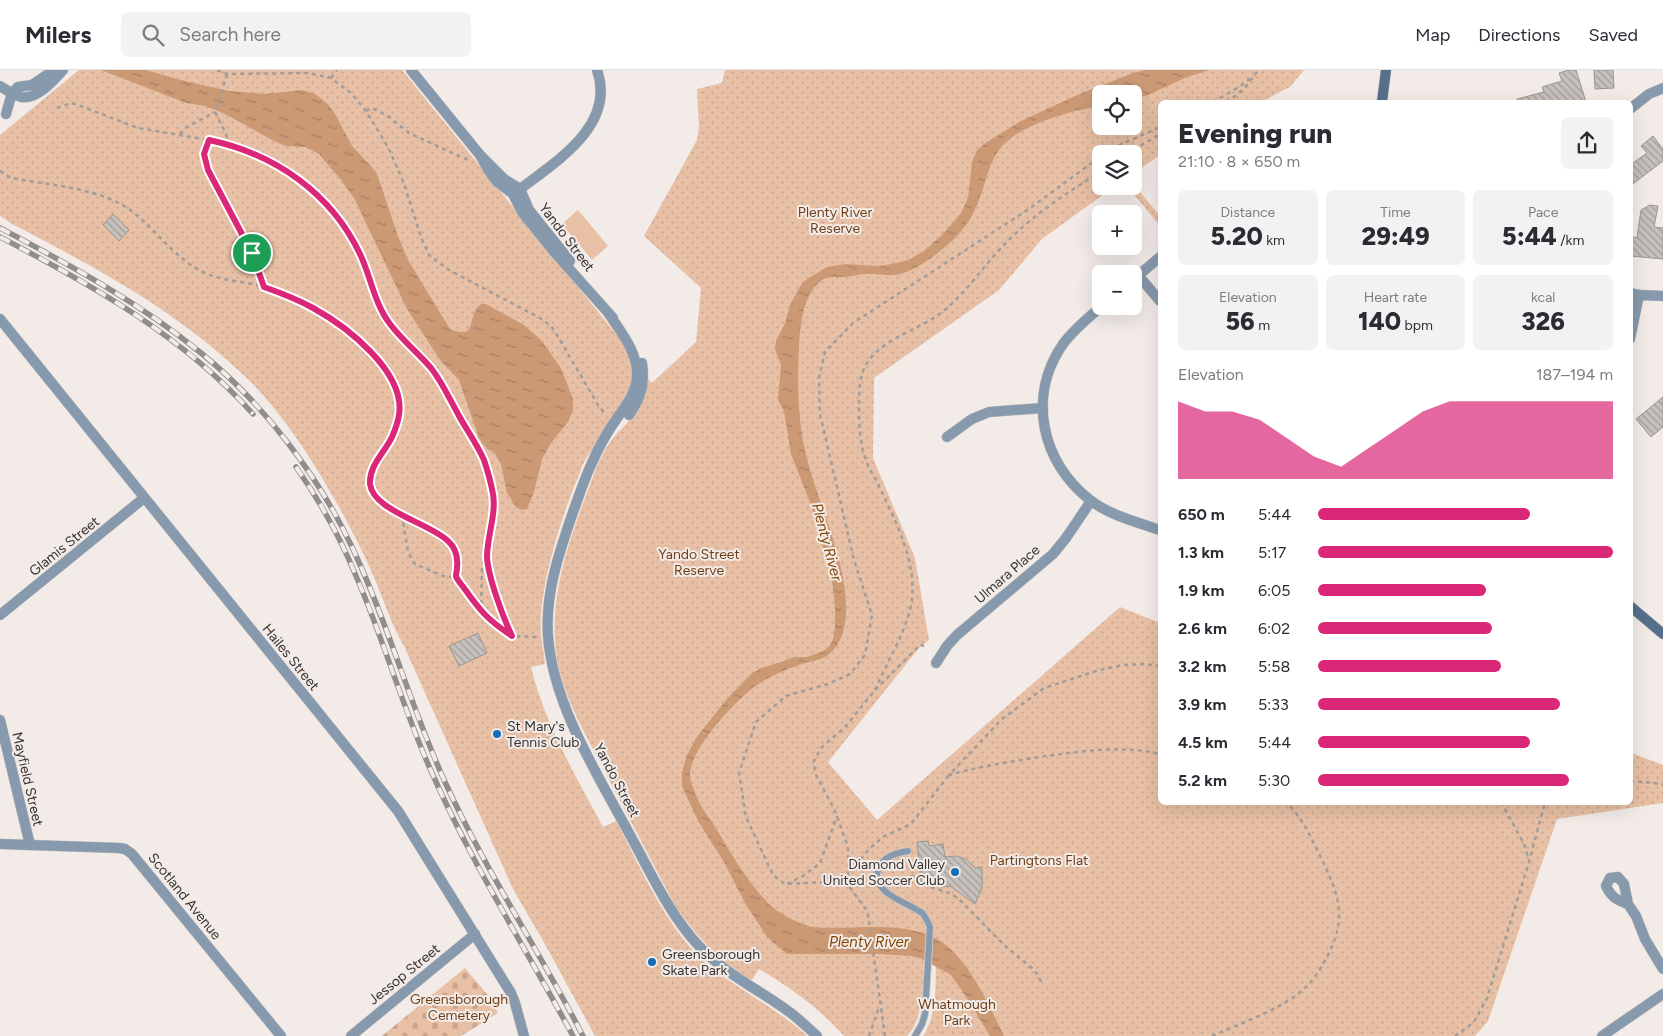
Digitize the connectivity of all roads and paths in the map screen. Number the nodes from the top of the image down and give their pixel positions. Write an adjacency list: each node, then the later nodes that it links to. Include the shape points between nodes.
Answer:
1 (54, 70): 15 (street)
2 (63, 70): 15 (street, via 39,92 22,97)
3 (217, 70): 9 (path)
4 (337, 70): 11 (path)
5 (411, 70): 31 (street)
6 (597, 70): 35 (street, via 600,99 587,132)
7 (1258, 70): 10 (path)
8 (1386, 70): 18 (street)
9 (227, 74): 11 (path, via 300,72); 22 (path)
10 (1254, 76): 16 (path); 17 (path, via 1241,92)
11 (331, 78): 21 (path)
12 (0, 80): 15 (street)
13 (0, 86): 15 (street)
14 (1663, 88): 19 (street)
15 (16, 92): 23 (street, via 14,108)
16 (1216, 100)
17 (1229, 100)
18 (1382, 100)
19 (1633, 107)
20 (57, 108): 25 (path, via 71,103 138,128)
21 (366, 111): 31 (path, via 372,108 409,133 466,160 472,161); 47 (path, via 388,147 403,181 429,254 447,269 551,326 598,405)
22 (215, 112): 25 (path); 28 (path)
23 (3, 116)
24 (1158, 128): 29 (path)
25 (180, 134): 27 (path)
26 (1158, 135): 30 (path)
27 (209, 140): 28 (path); 39 (path, via 204,154 208,170 252,253)
28 (228, 144): 54 (path, via 271,162 304,183 336,214 350,234 388,322 439,379 483,459 493,492)
29 (1120, 145)
30 (1142, 145)
31 (480, 155): 35 (street)
32 (1092, 163): 81 (path, via 1029,209 853,323 826,352 819,378 820,414 854,560 872,615 866,655 850,674 786,696 756,722 739,773 746,817 773,875)
33 (0, 171): 39 (path, via 11,178 106,197 135,213 170,248 200,270)
34 (1092, 176): 65 (path, via 1026,224 943,312 885,346 863,371 859,398 864,455 902,538 912,584 907,620)
35 (517, 192): 43 (street, Yando Street)
36 (1158, 259): 37 (street)
37 (1142, 272)
38 (1142, 283): 42 (street)
39 (264, 287): 52 (path, via 314,309 362,343 387,371 397,394 399,415 392,438 372,468 370,485 386,506)
40 (1634, 294): 41 (street)
41 (1663, 296)
42 (1158, 299)
43 (609, 314): 47 (street, Yando Street, via 637,365 632,397); 49 (street, Yando Street, via 636,345 644,376 638,402)
44 (1092, 315): 46 (street, via 1073,332 1055,357 1048,374)
45 (0, 319): 50 (street, Hailes Street)
46 (1043, 408): 48 (street, via 989,412 972,419); 51 (street, via 1044,424 1055,460 1075,487)
47 (613, 424): 49 (street, Yando Street)
48 (947, 437)
49 (602, 446): 61 (street, Yando Street, via 591,464 553,574)
50 (144, 498): 58 (street, Glamis Street); 83 (street, Hailes Street, via 398,811)
51 (1091, 501): 53 (street); 63 (street, Ulmara Place, via 1053,554 957,635)
52 (402, 515): 55 (path, via 448,540 457,555); 55 (path, via 408,552 415,564 443,576)
53 (1158, 529)
54 (487, 556): 57 (path, via 482,565); 60 (path)
55 (456, 577): 57 (path)
56 (1633, 611): 59 (street)
57 (481, 612): 60 (path)
58 (0, 615)
59 (1663, 634)
60 (512, 636): 61 (path)
61 (548, 636): 91 (street, Yando Street, via 557,688 564,706 676,918 712,959 748,987 790,1012)
62 (924, 646): 65 (path, via 912,651)
63 (936, 663)
64 (1158, 666): 68 (path, via 1123,665 1044,688 1002,719)
65 (875, 690): 74 (path, via 849,722 821,748 814,761 815,773)
66 (0, 720): 76 (street, Mayfield Street)
67 (1158, 754): 68 (path, via 1092,750)
68 (949, 775): 79 (path, via 911,824 883,837)
69 (1633, 781): 70 (path)
70 (1663, 786)
71 (1289, 805): 95 (path, via 1303,822 1334,886 1340,912 1338,934 1319,971 1304,989 1257,1017)
72 (1503, 805): 78 (path, via 1524,844)
73 (1544, 805): 78 (path)
74 (837, 815): 79 (path, via 848,847); 81 (path, via 820,863)
75 (0, 844): 76 (street, Scotland Avenue)
76 (30, 845): 88 (street, Scotland Avenue, via 119,848 132,854)
77 (908, 852): 85 (path, via 916,882 958,898 1004,945 1033,969); 94 (lane, via 884,860 877,876 884,890 902,904 922,913 930,927 925,1014)
78 (1529, 862): 96 (path, via 1487,998 1474,1022)
79 (848, 869): 80 (path)
80 (848, 881): 81 (path); 87 (path, via 867,911)
81 (785, 884)
82 (1628, 904): 84 (street)
83 (475, 934): 89 (street, Jessop Street); 90 (street, Hailes Street, via 516,1003)
84 (1663, 969)
85 (1042, 984)
86 (1663, 994): 97 (street)
87 (880, 1005): 92 (path); 93 (path)
88 (281, 1036)
89 (351, 1036)
90 (524, 1036)
91 (816, 1036)
92 (869, 1036)
93 (885, 1036)
94 (915, 1036)
95 (1212, 1036)
96 (1454, 1036)
97 (1602, 1036)

